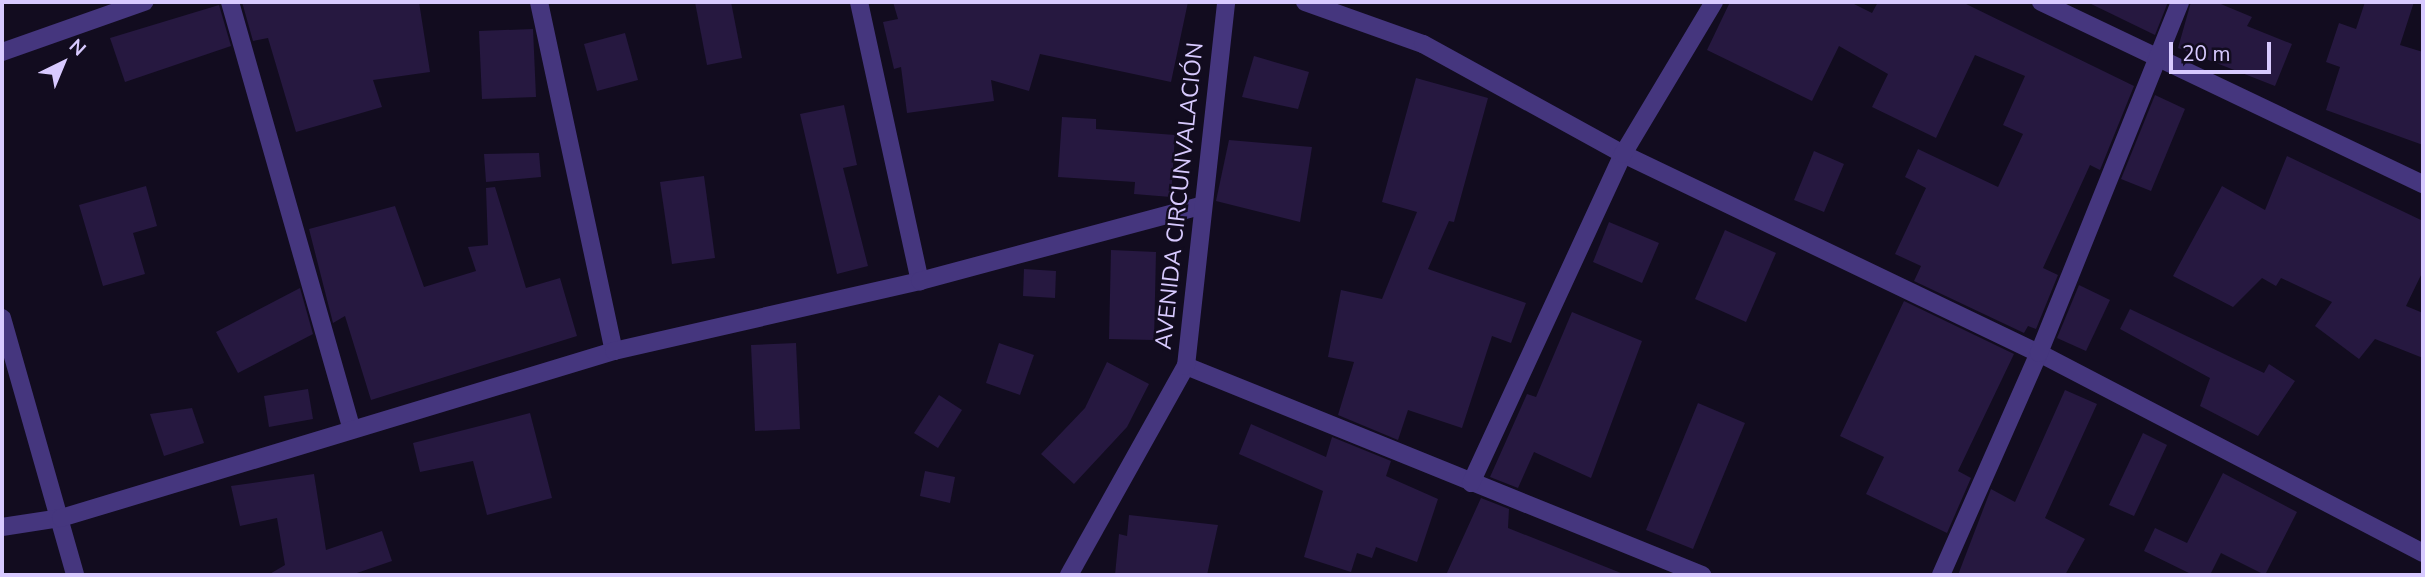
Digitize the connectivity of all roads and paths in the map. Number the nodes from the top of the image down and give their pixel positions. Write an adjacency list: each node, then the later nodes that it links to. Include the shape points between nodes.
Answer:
1 (144, 2): 10 (street)
2 (230, 2): 20 (street)
3 (539, 2): 17 (street)
4 (859, 2): 15 (street)
5 (1226, 2): 14 (street, AVENIDA CIRCUNVALACIÓN)
6 (1305, 2): 12 (street, via 1423,44)
7 (1714, 2): 12 (street)
8 (2041, 2): 11 (street)
9 (2180, 2): 11 (street)
10 (2, 52)
11 (2160, 59): 13 (street); 18 (street)
12 (1623, 154): 18 (street); 21 (street)
13 (2423, 184)
14 (1200, 206): 15 (street); 19 (street, AVENIDA CIRCUNVALACIÓN)
15 (920, 281): 17 (street)
16 (2, 318): 22 (street)
17 (614, 351): 20 (street)
18 (2039, 353): 24 (street); 28 (street)
19 (1186, 366): 21 (street); 26 (street, AVENIDA CIRCUNVALACIÓN)
20 (351, 426): 22 (street)
21 (1471, 483): 27 (street)
22 (61, 518): 23 (street); 25 (street)
23 (2, 527)
24 (2423, 553)
25 (75, 575)
26 (1069, 575)
27 (1702, 575)
28 (1941, 575)

